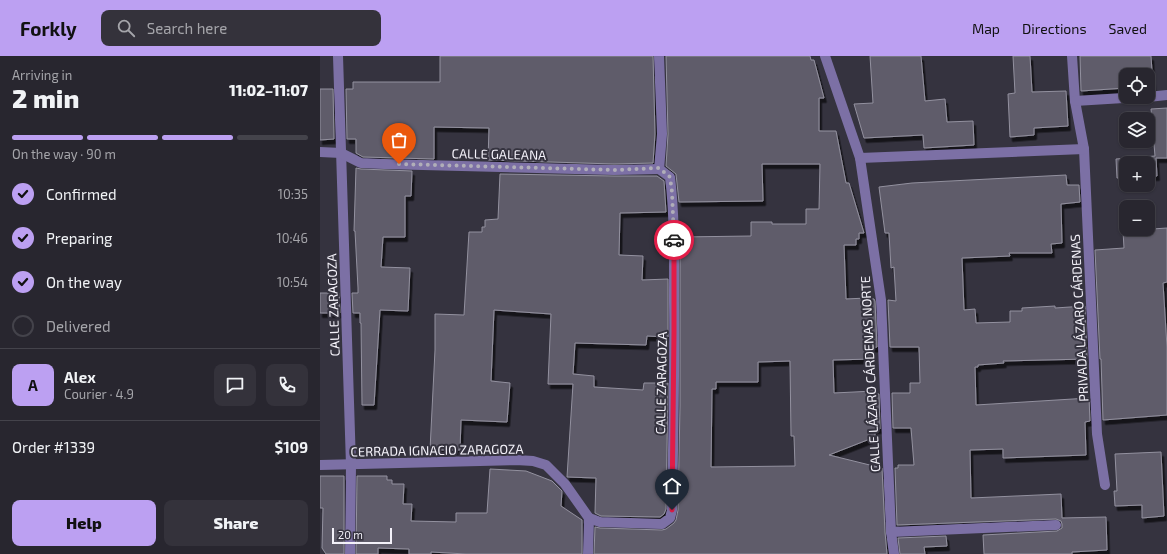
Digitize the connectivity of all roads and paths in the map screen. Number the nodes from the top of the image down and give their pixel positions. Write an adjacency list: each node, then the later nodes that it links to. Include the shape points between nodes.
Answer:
1 (338, 56): 11 (street, CALLE ZARAGOZA)
2 (659, 56): 13 (street, via 662,134)
3 (825, 56): 12 (street, CALLE LÁZARO CÁRDENAS NORTE)
4 (1072, 56): 8 (street, PRIVADA LÁZARO CÁRDENAS)
5 (1167, 96): 6 (street)
6 (1155, 97)
7 (1119, 98): 8 (street)
8 (1075, 101): 9 (street, PRIVADA LÁZARO CÁRDENAS)
9 (1084, 149): 12 (street); 16 (street, PRIVADA LÁZARO CÁRDENAS, via 1097,434)
10 (320, 152): 11 (street)
11 (341, 152): 13 (street, CALLE GALEANA, via 361,162 384,164 614,170); 15 (street, CALLE ZARAGOZA)
12 (860, 158): 19 (street, CALLE LÁZARO CÁRDENAS NORTE, via 881,300)
13 (659, 168): 17 (street, CALLE ZARAGOZA, via 670,177 674,243 672,510 670,518 662,524 600,522)
14 (320, 465): 15 (street, CERRADA IGNACIO ZARAGOZA)
15 (351, 465): 17 (street, CERRADA IGNACIO ZARAGOZA, via 533,461 546,465 553,472); 20 (street, CALLE ZARAGOZA)
16 (1106, 485)
17 (588, 518): 21 (street)
18 (1056, 525): 19 (street)
19 (891, 532): 22 (street, CALLE LÁZARO CÁRDENAS NORTE)
20 (350, 554)
21 (588, 554)
22 (894, 554)

